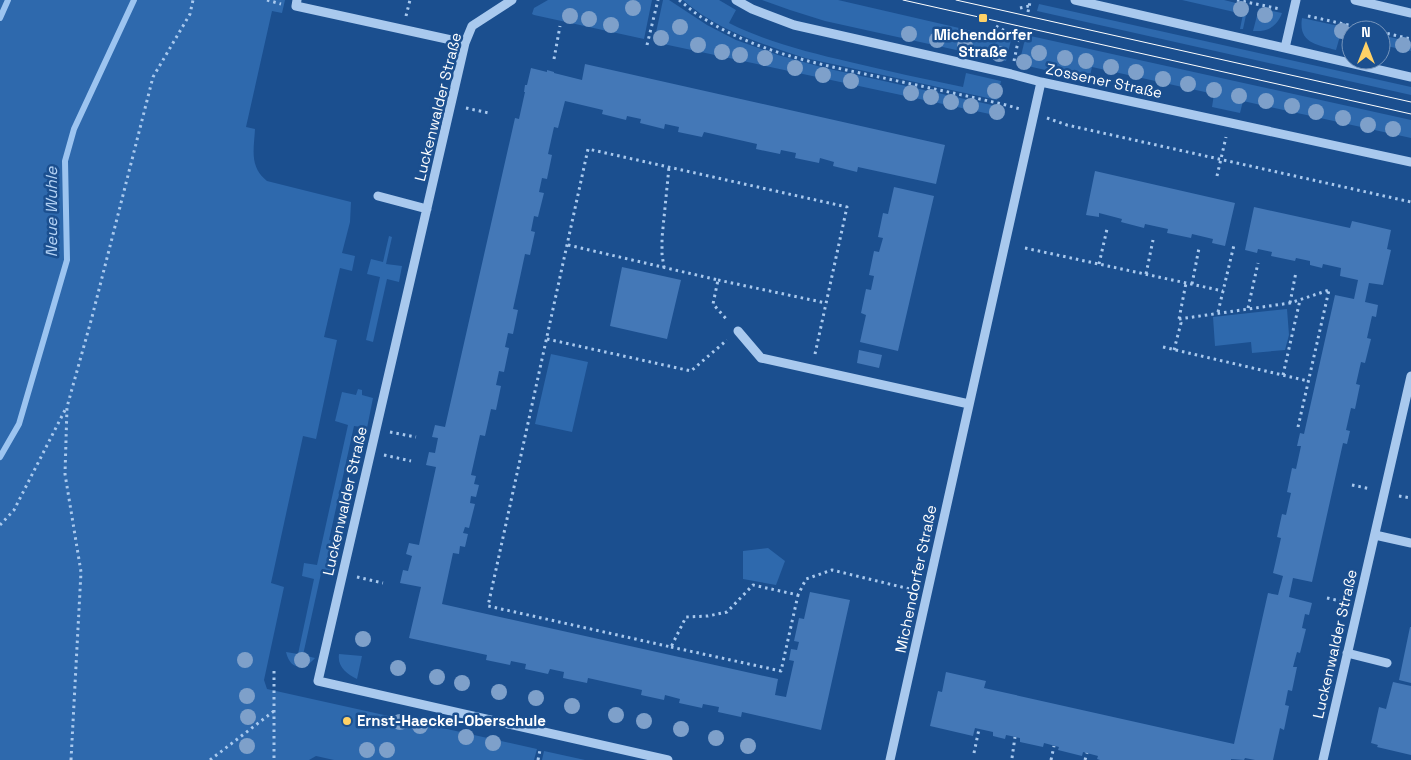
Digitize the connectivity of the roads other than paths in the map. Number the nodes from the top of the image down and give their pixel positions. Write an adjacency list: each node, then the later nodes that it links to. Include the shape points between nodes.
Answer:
1 (512, 0): 8 (street, Luckenwalder Straße, via 472,26)
2 (736, 0): 11 (street, Zossener Straße, via 794,25)
3 (1075, 0): 9 (street)
4 (1296, 0): 9 (street)
5 (1354, 0): 7 (street)
6 (296, 3): 8 (street)
7 (1411, 13)
8 (465, 44): 14 (street, Luckenwalder Straße)
9 (1285, 48): 10 (street)
10 (1411, 77)
11 (1041, 82): 12 (street, Zossener Straße); 17 (street, Michendorfer Straße)
12 (1411, 162)
13 (378, 196): 14 (street)
14 (427, 209): 22 (street, Luckenwalder Straße, via 318,681)
15 (738, 331): 17 (street, via 761,358)
16 (1411, 376): 18 (street, Luckenwalder Straße)
17 (968, 404): 23 (street, Michendorfer Straße)
18 (1375, 535): 19 (street); 20 (street, Luckenwalder Straße)
19 (1411, 543)
20 (1347, 653): 21 (street); 24 (street, Luckenwalder Straße)
21 (1387, 663)
22 (668, 760)
23 (890, 760)
24 (1323, 760)

